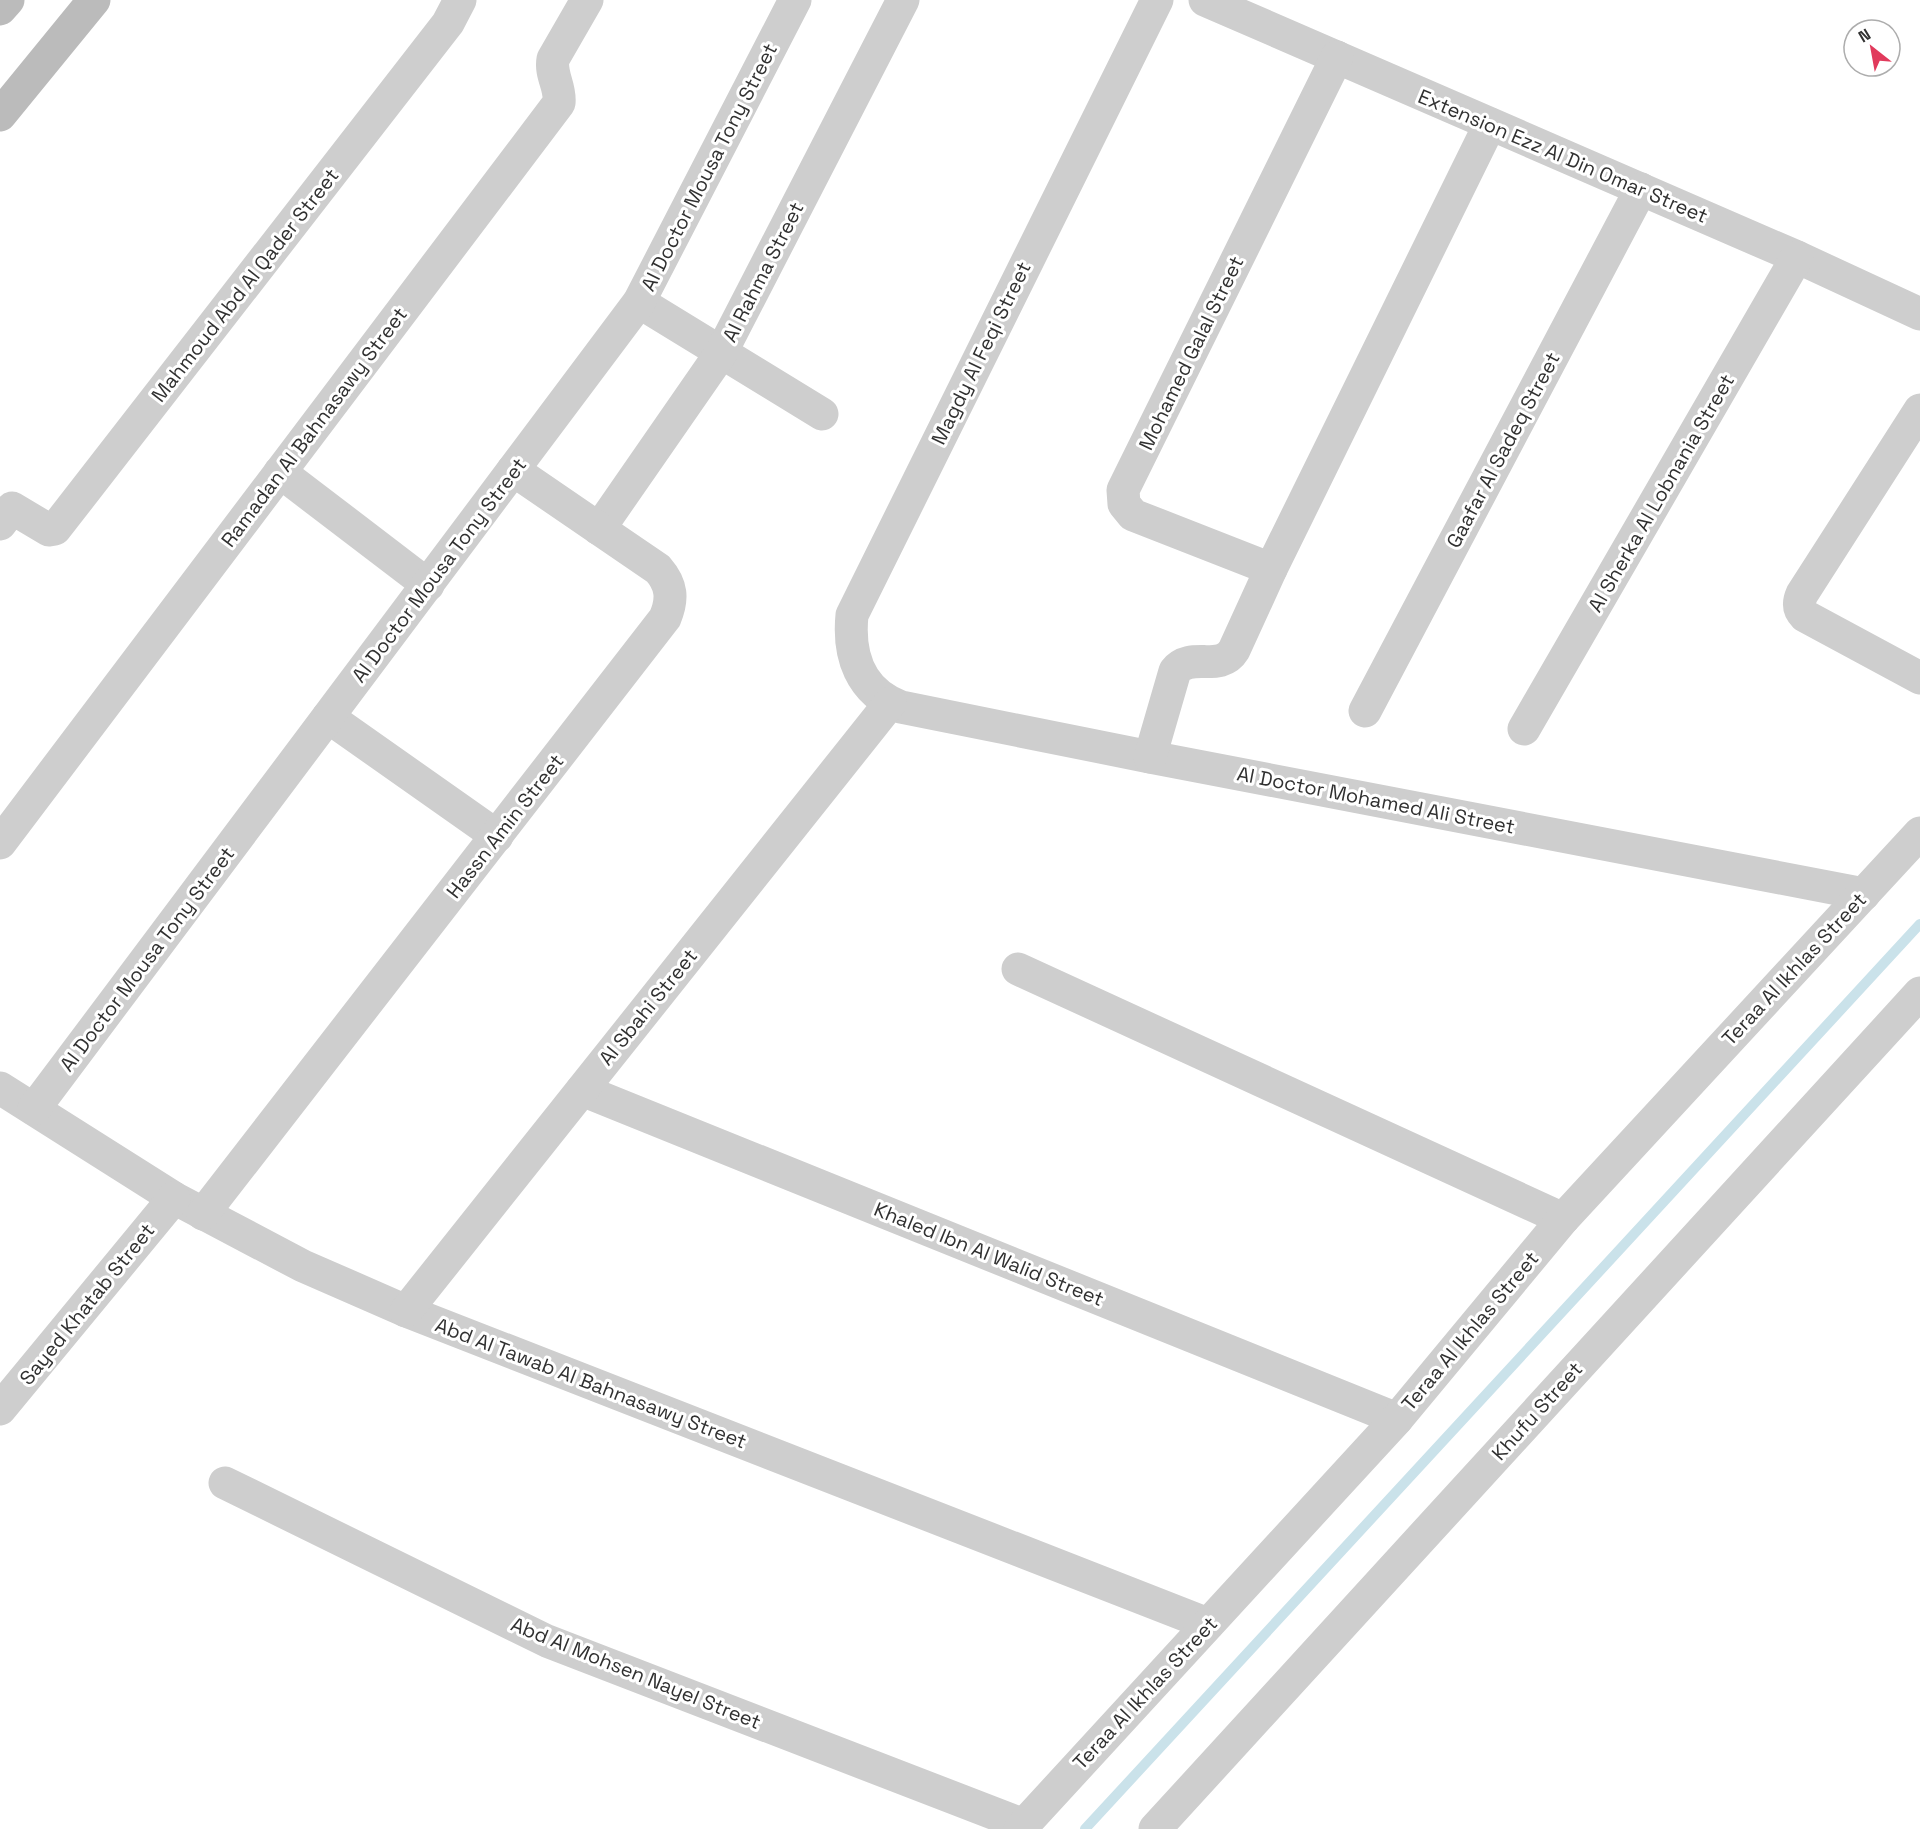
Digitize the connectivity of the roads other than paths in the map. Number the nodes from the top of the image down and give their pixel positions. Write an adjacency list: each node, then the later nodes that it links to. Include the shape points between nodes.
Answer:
1 (8, 0): 9 (street)
2 (94, 0): 11 (street)
3 (460, 0): 22 (street, Mahmoud Abd Al Qader Street, via 448,23 55,529)
4 (587, 0): 21 (street, Ramadan Al Bahnasawy Street, via 553,59 551,68 560,103)
5 (795, 0): 15 (street, Al Doctor Mousa Tony Street)
6 (903, 0): 17 (street, Al Rahma Street)
7 (1157, 0): 27 (street, Magdy Al Feqi Street, via 852,615 853,655 861,674)
8 (1205, 0): 10 (street, Extension Ezz Al Din Omar Street)
9 (0, 9)
10 (1338, 57): 12 (street, Extension Ezz Al Din Omar Street); 24 (street, Mohamed Galal Street, via 1123,490 1124,504 1133,515)
11 (0, 115)
12 (1490, 124): 13 (street, Extension Ezz Al Din Omar Street); 24 (street)
13 (1641, 189): 14 (street, Extension Ezz Al Din Omar Street); 28 (street, Gaafar Al Sadeq Street)
14 (1797, 257): 16 (street, Extension Ezz Al Din Omar Street); 30 (street, Al Sherka Al Lobnania Street)
15 (639, 302): 17 (street); 20 (street, Al Doctor Mousa Tony Street)
16 (1919, 310)
17 (721, 353): 19 (street); 23 (street, Al Rahma Street)
18 (1920, 410): 26 (street, via 1799,603 1805,616)
19 (822, 414)
20 (513, 470): 23 (street, Hassn Amin Street); 25 (street, Al Doctor Mousa Tony Street)
21 (280, 472): 25 (street); 34 (street, Ramadan Al Bahnasawy Street)
22 (7, 516)
23 (598, 529): 33 (street, Hassn Amin Street, via 658,569 670,587 669,608)
24 (1271, 568): 31 (street, via 1230,656 1219,662 1190,661 1175,671)
25 (428, 585): 29 (street, Al Doctor Mousa Tony Street)
26 (1920, 678)
27 (890, 703): 31 (street, Al Doctor Mohamed Ali Street); 39 (street, Al Sbahi Street)
28 (1365, 711)
29 (328, 717): 33 (street); 40 (street, Al Doctor Mousa Tony Street)
30 (1524, 729)
31 (1150, 757): 35 (street, Al Doctor Mohamed Ali Street)
32 (1920, 833): 35 (street, Teraa Al Ikhlas Street)
33 (497, 836): 42 (street, Hassn Amin Street)
34 (0, 843)
35 (1864, 894): 43 (street, Teraa Al Ikhlas Street)
36 (1018, 969): 43 (street)
37 (1920, 993): 50 (street, Khufu Street)
38 (0, 1088): 40 (street, Abd Al Tawab Al Bahnasawy Street)
39 (582, 1090): 44 (street, Al Sbahi Street); 46 (street, Khaled Ibn Al Walid Street)
40 (34, 1109): 41 (street, Abd Al Tawab Al Bahnasawy Street)
41 (174, 1198): 42 (street, Abd Al Tawab Al Bahnasawy Street); 45 (street, Sayed Khatab Street)
42 (203, 1214): 44 (street, Abd Al Tawab Al Bahnasawy Street, via 303,1266)
43 (1563, 1219): 46 (street, Teraa Al Ikhlas Street)
44 (406, 1311): 48 (street, Abd Al Tawab Al Bahnasawy Street)
45 (0, 1410)
46 (1397, 1419): 48 (street, Teraa Al Ikhlas Street)
47 (225, 1483): 49 (street, Abd Al Mohsen Nayel Street, via 547,1641)
48 (1208, 1624): 49 (street, Teraa Al Ikhlas Street)
49 (1022, 1827)
50 (1155, 1829)

